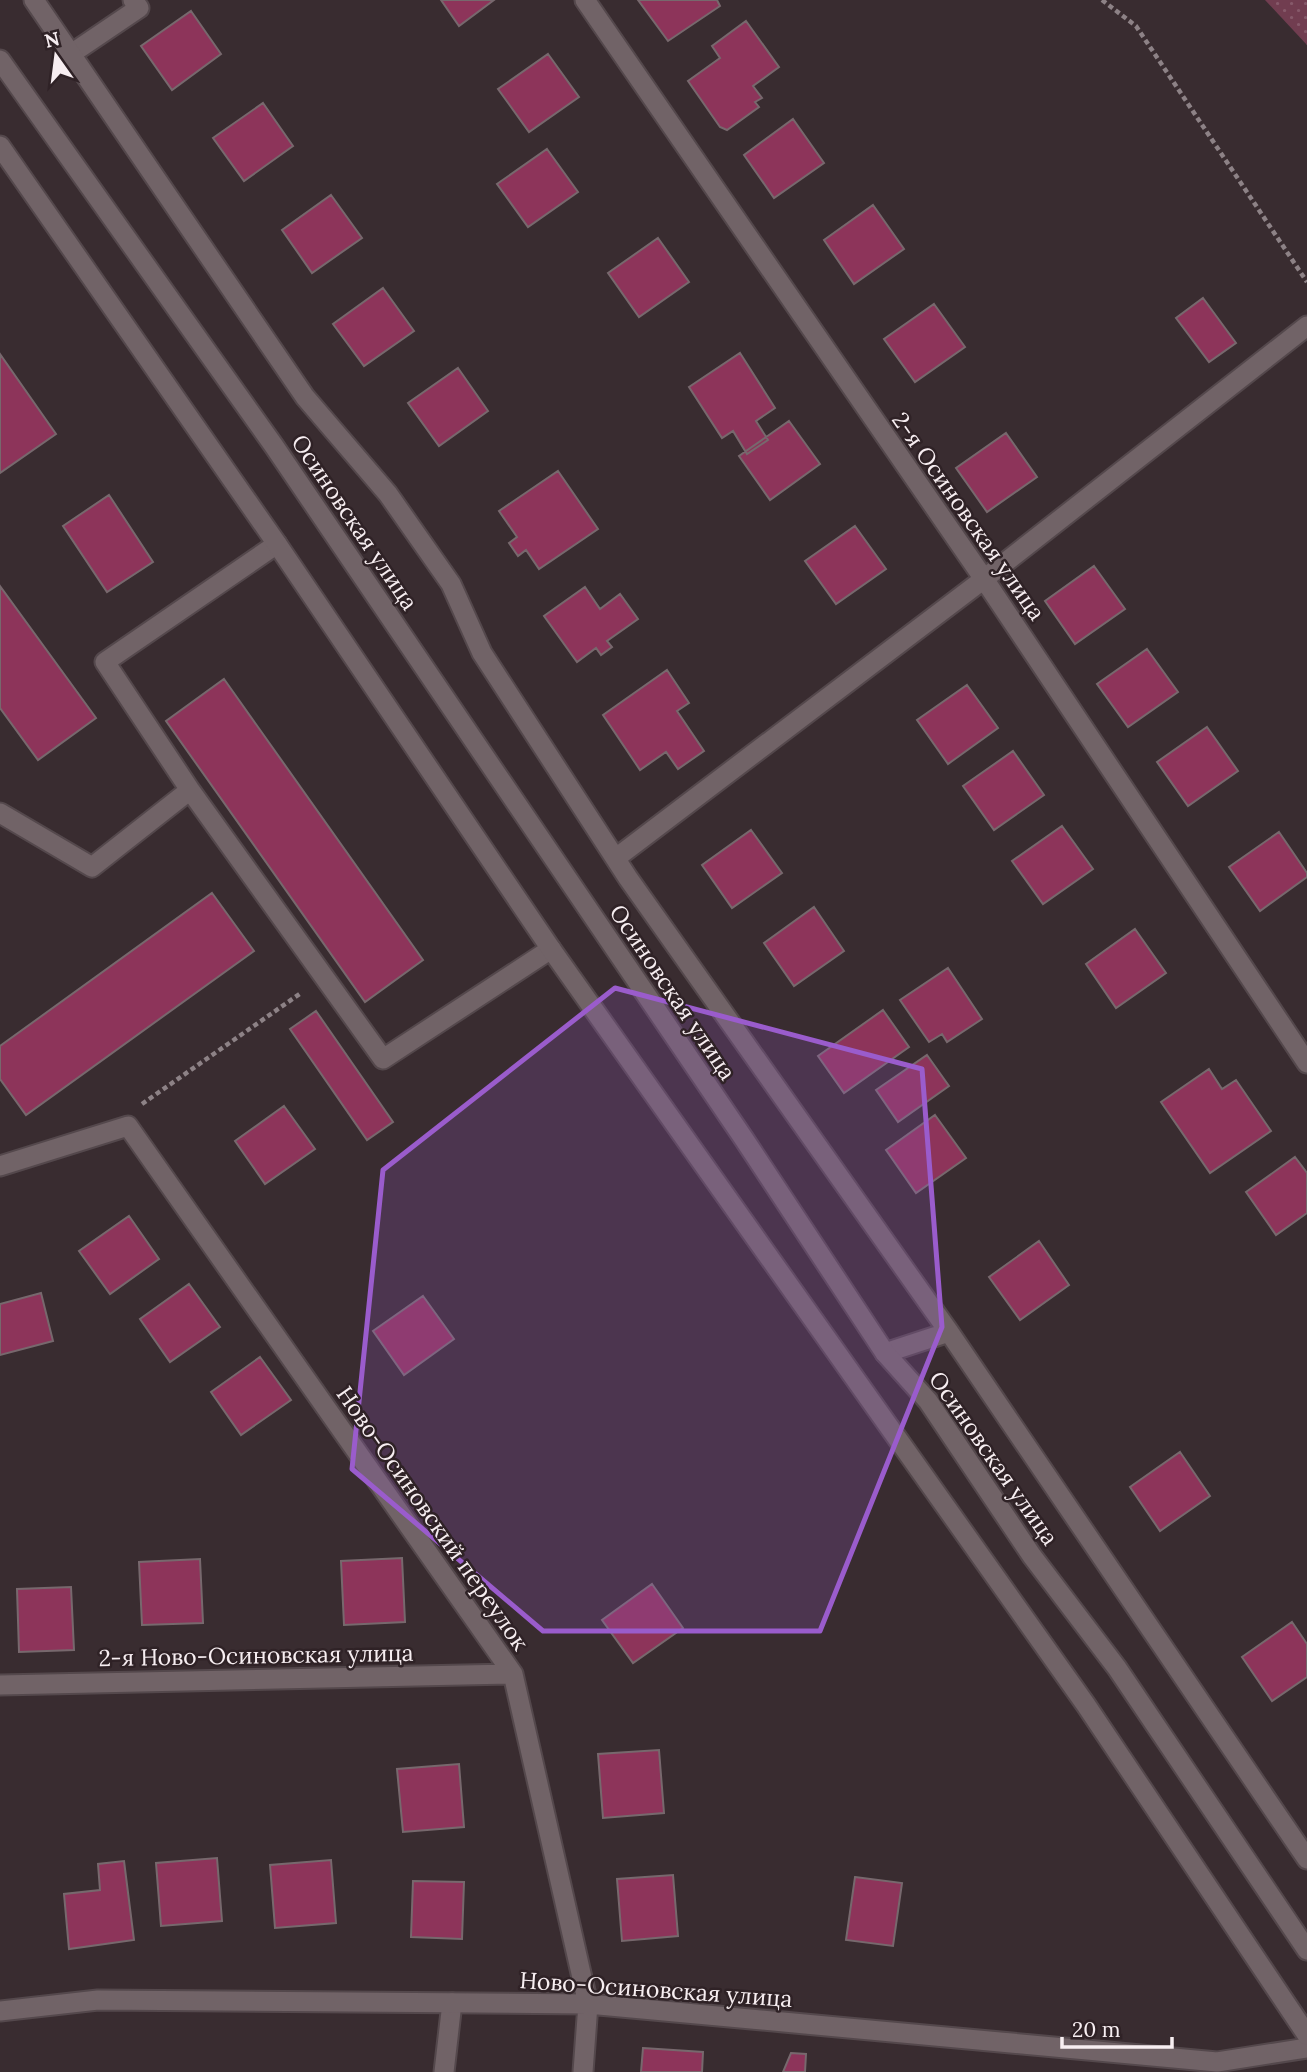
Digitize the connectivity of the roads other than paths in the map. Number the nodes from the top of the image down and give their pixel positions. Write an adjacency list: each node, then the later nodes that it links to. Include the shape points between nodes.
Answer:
1 (34, 0): 4 (street)
2 (134, 0): 4 (street, via 139,8)
3 (585, 0): 9 (street, 2-я Осиновская улица)
4 (71, 54): 12 (street, via 305,397 388,494 443,573 482,653)
5 (0, 60): 17 (street, Осиновская улица, via 274,446)
6 (0, 146): 8 (street)
7 (1307, 326): 9 (street)
8 (277, 544): 10 (street, via 105,662); 13 (street)
9 (984, 579): 12 (street); 14 (street, 2-я Осиновская улица)
10 (190, 790): 11 (street, via 92,867); 13 (street, via 383,1059)
11 (0, 813)
12 (616, 858): 16 (street)
13 (551, 949): 25 (street, via 1086,1705)
14 (1307, 1063)
15 (0, 1166): 18 (street, Ново-Осиновский переулок, via 128,1125)
16 (949, 1332): 17 (street); 20 (street)
17 (885, 1353): 21 (street, Осиновская улица, via 928,1401 1032,1556 1117,1668)
18 (513, 1674): 19 (street, 2-я Ново-Осиновская улица); 23 (street, Ново-Осиновский переулок)
19 (0, 1685)
20 (1307, 1859)
21 (1307, 1950)
22 (452, 2003): 23 (street, Ново-Осиновская улица); 24 (street, Ново-Осиновская улица, via 98,2000); 27 (street)
23 (588, 2004): 26 (street, Ново-Осиновская улица, via 1217,2062); 28 (street, Ново-Осиновский переулок)
24 (0, 2011)
25 (1307, 2035)
26 (1307, 2048)
27 (444, 2072)
28 (583, 2072)

